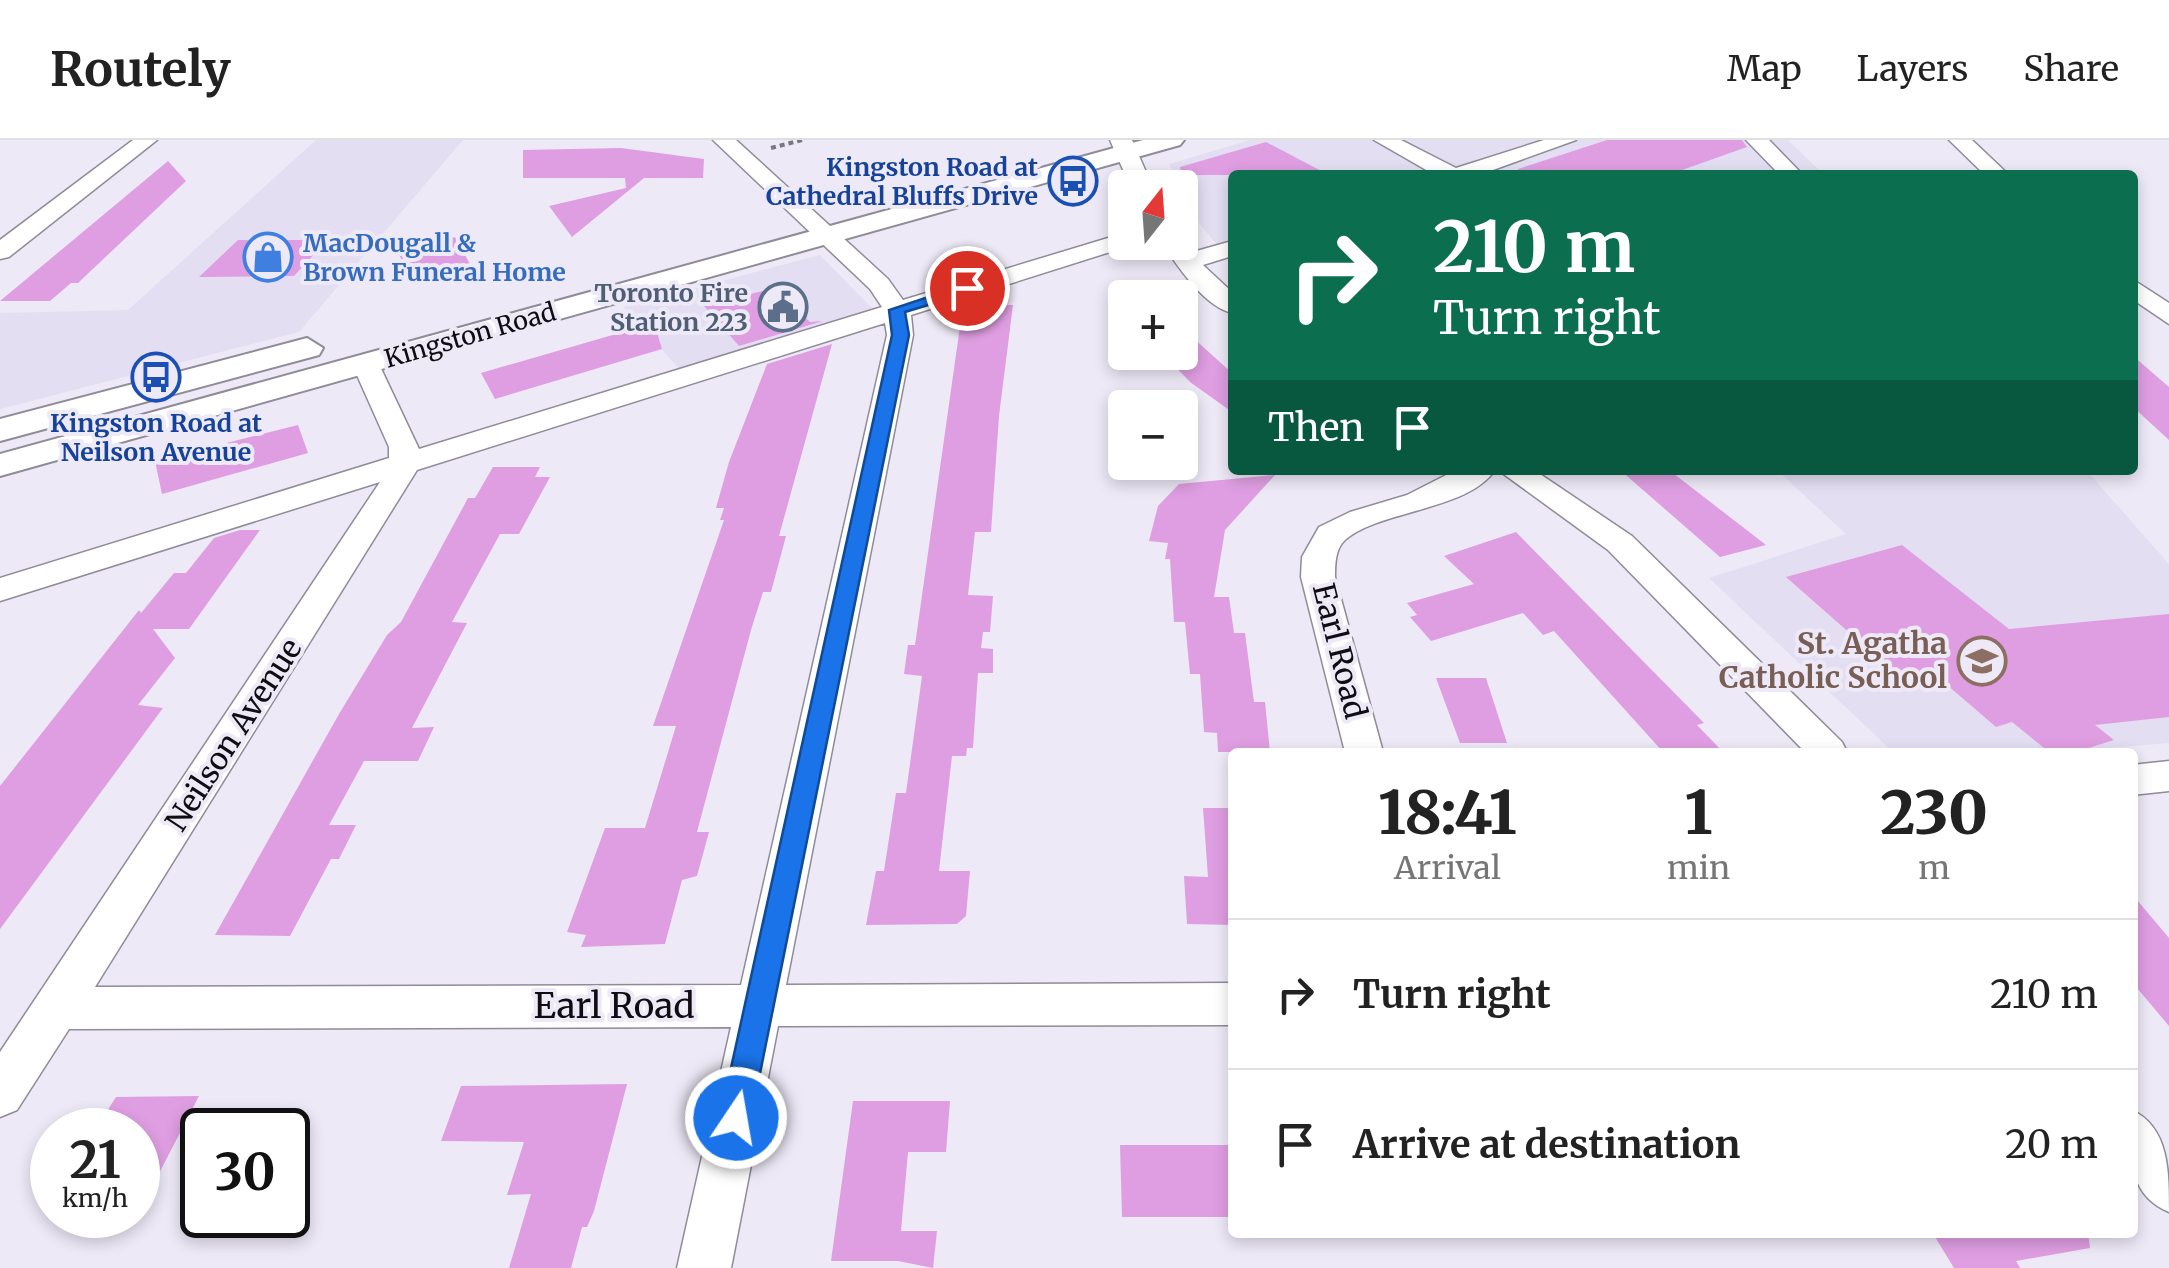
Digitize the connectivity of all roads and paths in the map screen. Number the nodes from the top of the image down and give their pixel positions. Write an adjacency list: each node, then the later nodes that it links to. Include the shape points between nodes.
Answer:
1 (146, 140): 19 (street)
2 (724, 140): 15 (street)
3 (1086, 140): 15 (main road, Kingston Road)
4 (1171, 140): 9 (main road, Kingston Road)
5 (1385, 140): 11 (street)
6 (1564, 140): 12 (street)
7 (1757, 140): 13 (street)
8 (1960, 140): 14 (street)
9 (1128, 143): 10 (street); 15 (main road, Kingston Road)
10 (1136, 170)
11 (1444, 170)
12 (1470, 170)
13 (1787, 170)
14 (1993, 170)
15 (813, 226): 23 (street, via 879,284); 25 (main road, Kingston Road); 26 (main road, Kingston Road)
16 (1108, 245): 23 (street)
17 (1228, 248): 18 (street)
18 (1198, 251)
19 (0, 252)
20 (1188, 260): 22 (street)
21 (2138, 291): 24 (street)
22 (1228, 302)
23 (897, 310): 27 (street); 37 (street, via 900,335)
24 (2169, 316)
25 (366, 364): 27 (street, via 404,447); 28 (main road, Kingston Road)
26 (0, 430)
27 (405, 464): 31 (street); 38 (street, Neilson Avenue)
28 (0, 465)
29 (1470, 475): 32 (street, Earl Road, via 1331,534 1319,558 1318,577)
30 (1520, 475): 33 (street, via 1620,543)
31 (0, 590)
32 (1363, 748)
33 (1824, 748)
34 (2169, 776): 35 (street)
35 (2138, 779)
36 (1228, 1004): 37 (street, Earl Road)
37 (759, 1006): 38 (street, Earl Road); 42 (street)
38 (56, 1008): 39 (street, Neilson Avenue)
39 (0, 1094)
40 (2138, 1142): 41 (street)
41 (2169, 1186)
42 (704, 1268)

